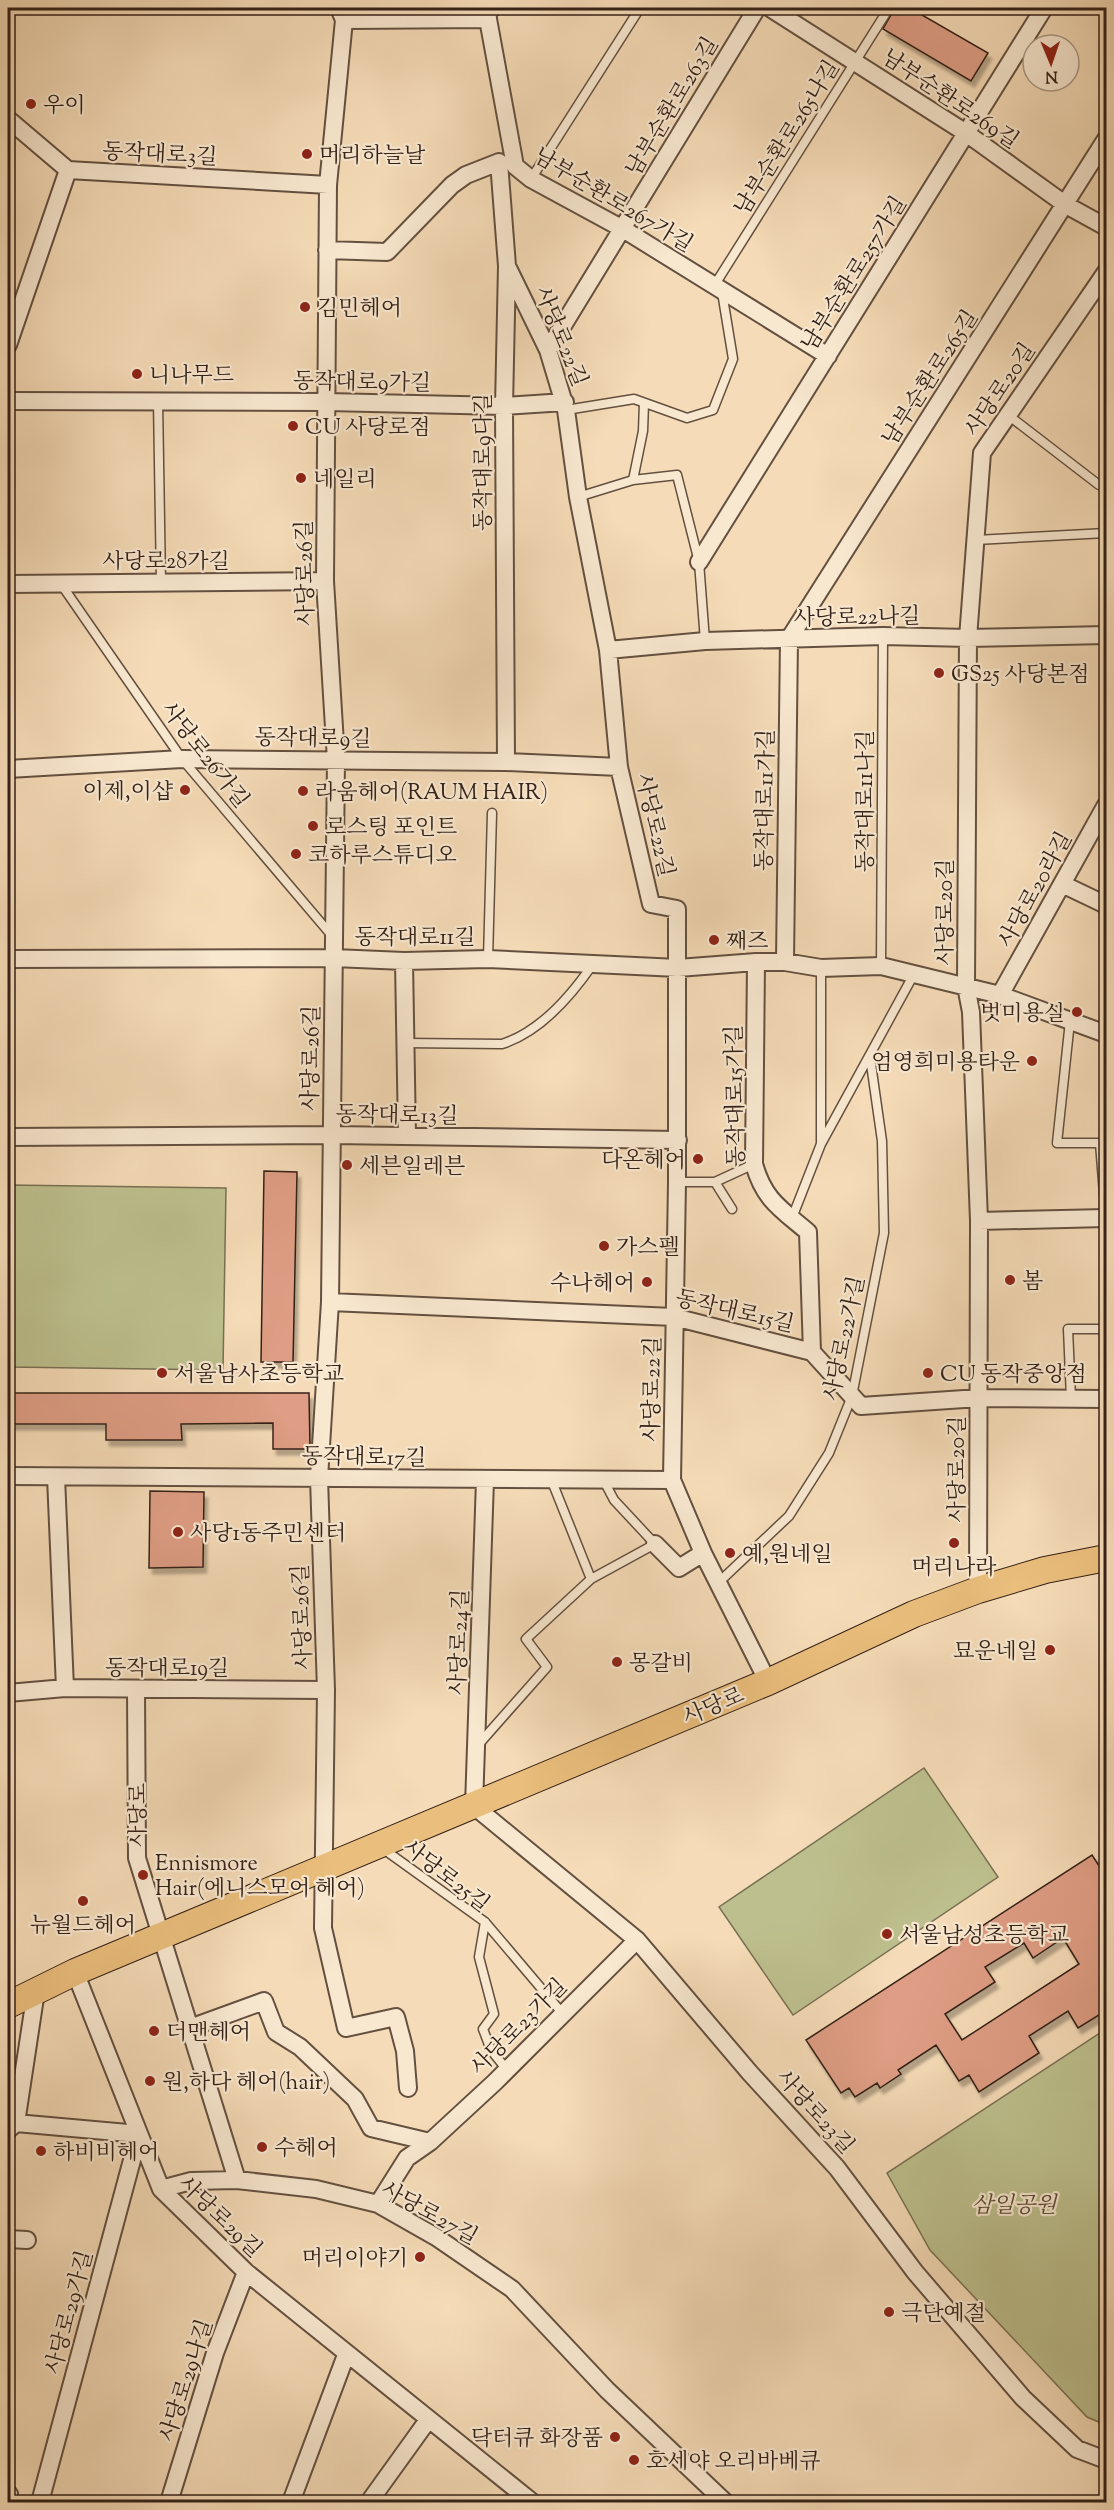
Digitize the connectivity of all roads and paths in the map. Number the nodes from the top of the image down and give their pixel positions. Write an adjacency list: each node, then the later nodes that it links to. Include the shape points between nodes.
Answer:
1 (640, 8): 13 (lane)
2 (757, 8): 17 (street, 남부순환로263길)
3 (770, 8): 8 (street, 남부순환로269길)
4 (889, 8): 8 (lane, 남부순환로265나길)
5 (1044, 8): 10 (street, 남부순환로257가길)
6 (490, 11): 7 (street, 사당로26길); 13 (street, 남부순환로267가길, via 515,166)
7 (342, 14): 14 (street, 사당로26길)
8 (855, 62): 10 (street, 남부순환로269길); 21 (lane, 남부순환로265나길)
9 (8, 119): 12 (street)
10 (966, 134): 15 (street, 남부순환로269길); 24 (street, 남부순환로257가길)
11 (1107, 139): 15 (street, 남부순환로265길)
12 (68, 170): 14 (street, 동작대로3길); 22 (street)
13 (531, 179): 17 (street, 남부순환로267가길)
14 (328, 185): 18 (street, 사당로26길)
15 (1066, 205): 16 (street, 남부순환로269길); 45 (street, 남부순환로265길)
16 (1107, 227)
17 (623, 229): 21 (street, 남부순환로267가길); 23 (street, 남부순환로263길)
18 (327, 250): 19 (street, 동작대로9다길, via 387,252 452,185 499,162); 27 (street, 사당로26길)
19 (507, 266): 23 (street, 사당로22길); 29 (street, 동작대로9다길)
20 (1107, 272): 31 (street, 사당로20길)
21 (718, 289): 24 (street, 남부순환로267가길); 28 (lane, via 733,358 713,410 687,418)
22 (8, 345)
23 (548, 350): 30 (street, 사당로22길)
24 (828, 356): 37 (street, 남부순환로257가길)
25 (8, 401): 26 (street, 동작대로9가길)
26 (158, 401): 27 (street, 동작대로9가길); 40 (lane)
27 (327, 402): 29 (street, 동작대로9가길); 38 (street, 사당로26길)
28 (644, 403): 30 (lane, via 634,399); 32 (lane)
29 (504, 406): 30 (street, 동작대로9가길); 50 (street, 동작대로9다길)
30 (566, 406): 34 (street, 사당로22길)
31 (1008, 415): 33 (lane); 36 (street, 사당로20길, via 982,453)
32 (633, 480): 34 (lane); 37 (lane, via 677,475)
33 (1099, 485)
34 (578, 497): 47 (street, 사당로22길)
35 (1107, 533): 36 (lane)
36 (976, 540): 44 (street, 사당로20길)
37 (699, 562): 46 (lane)
38 (325, 581): 40 (street, 사당로28가길); 49 (street, 사당로26길)
39 (61, 583): 40 (street, 사당로28가길); 41 (street, 사당로28가길); 48 (lane, 사당로26가길)
40 (161, 583)
41 (8, 584)
42 (1107, 635): 44 (street, 사당로22나길)
43 (883, 636): 44 (street, 사당로22나길); 45 (street, 사당로22나길); 65 (lane, 동작대로11나길)
44 (968, 638): 69 (street, 사당로20길)
45 (789, 639): 46 (street, 사당로22나길); 63 (street, 동작대로11가길)
46 (705, 641): 47 (street, 사당로22나길)
47 (608, 650): 51 (street, 사당로22길)
48 (182, 759): 49 (street, 동작대로9길); 52 (street, 동작대로9길); 57 (lane, 사당로26가길)
49 (336, 760): 50 (street, 동작대로9길); 57 (street, 사당로26길)
50 (506, 762): 51 (street, 동작대로9길)
51 (618, 767): 66 (street, 사당로22길, via 651,904 677,909)
52 (8, 769)
53 (1107, 805): 55 (street, 사당로20라길)
54 (492, 813): 60 (lane)
55 (1062, 884): 56 (street); 70 (street, 사당로20라길)
56 (1107, 905)
57 (334, 938): 58 (street, 사당로26길)
58 (334, 958): 59 (street, 동작대로11길); 61 (street, 동작대로11길); 75 (street, 사당로26길)
59 (8, 959)
60 (488, 959): 61 (street, 동작대로11길); 64 (street, 동작대로11길)
61 (404, 961): 73 (street)
62 (756, 962): 63 (street, 동작대로11길); 66 (street, 동작대로11길); 80 (street, 동작대로15가길)
63 (785, 962): 67 (street, 동작대로11길)
64 (593, 964): 66 (street, 동작대로11길); 73 (lane, via 546,1018 518,1039 502,1044)
65 (881, 966): 67 (street, 동작대로11길); 68 (street, 동작대로11길)
66 (678, 968): 78 (street, 사당로22길)
67 (821, 968): 79 (lane)
68 (914, 974): 69 (street, 동작대로11길); 74 (lane)
69 (966, 986): 70 (street, 동작대로11길); 86 (street, 사당로20길, via 971,1012)
70 (1000, 995): 71 (street, 동작대로11길)
71 (1070, 1021): 72 (street, 동작대로11길); 85 (lane, via 1057,1143 1100,1143)
72 (1107, 1034)
73 (405, 1043): 76 (street)
74 (870, 1057): 79 (lane); 91 (lane, 사당로22가길, via 882,1141 884,1233)
75 (332, 1135): 76 (street, 동작대로13길); 77 (street, 동작대로13길); 87 (street, 사당로26길)
76 (407, 1136): 78 (street, 동작대로13길)
77 (8, 1137)
78 (678, 1140): 81 (street, 사당로22길)
79 (821, 1144): 84 (lane)
80 (754, 1164): 82 (lane); 84 (street, 동작대로15가길, via 760,1185 776,1206)
81 (677, 1182): 82 (lane); 88 (street, 사당로22길)
82 (715, 1182): 83 (lane)
83 (732, 1209)
84 (792, 1218): 90 (street, 동작대로15가길, via 808,1232)
85 (1106, 1218): 86 (street)
86 (979, 1221): 92 (street, 사당로20길)
87 (330, 1302): 88 (street, 동작대로15길); 97 (street, 사당로26길)
88 (674, 1317): 90 (street, 동작대로15길); 100 (street, 사당로22길)
89 (1107, 1329): 93 (lane, via 1068,1329)
90 (812, 1352): 91 (street, 동작대로15길)
91 (852, 1396): 92 (street, 동작대로15길, via 861,1406); 106 (lane, 사당로22가길, via 829,1453 789,1516)
92 (978, 1398): 93 (street, 동작대로15길); 107 (street, 사당로20길)
93 (1071, 1398): 94 (street, 동작대로15길)
94 (1107, 1398)
95 (8, 1476): 96 (street, 동작대로17길)
96 (56, 1477): 97 (street, 동작대로17길); 109 (street)
97 (320, 1478): 99 (street, 동작대로17길); 111 (street, 사당로26길)
98 (551, 1479): 99 (street, 동작대로17길); 101 (street, 동작대로17길); 105 (lane)
99 (485, 1480): 113 (street, 사당로24길)
100 (672, 1480): 101 (street, 동작대로17길); 103 (street, 사당로22길)
101 (604, 1481): 102 (lane, via 614,1500)
102 (655, 1544): 103 (street, via 679,1568); 105 (lane)
103 (703, 1553): 106 (street, 사당로22길)
104 (1107, 1558): 107 (main road, 사당로, via 1045,1570)
105 (591, 1579): 113 (lane, via 526,1639 547,1667)
106 (718, 1583): 108 (street, 사당로22길)
107 (978, 1590): 108 (main road, 사당로, via 914,1614)
108 (768, 1682): 114 (main road, 사당로)
109 (65, 1688): 110 (street, 동작대로19길); 112 (street, 동작대로19길)
110 (136, 1690): 111 (street, 동작대로19길); 118 (street, 사당로, via 137,1858)
111 (326, 1690): 116 (street, 사당로26길)
112 (8, 1693)
113 (477, 1745): 114 (street, 사당로24길)
114 (474, 1806): 115 (main road, 사당로); 119 (street, 사당로23길)
115 (377, 1844): 116 (main road, 사당로); 117 (lane, 사당로25길)
116 (324, 1867): 118 (main road, 사당로); 126 (street, via 323,1928 346,2028 396,2017 405,2051)
117 (485, 1922): 123 (lane); 125 (lane, 사당로25길, via 479,1957 494,2014 483,2029 491,2050)
118 (162, 1937): 120 (main road, 사당로); 124 (street)
119 (637, 1940): 123 (street, 사당로23가길); 138 (street, 사당로23길, via 837,2168 915,2272 1023,2398 1077,2449)
120 (75, 1972): 121 (main road, 사당로); 128 (street, 사당로29길)
121 (36, 1990): 122 (main road, 사당로); 127 (street)
122 (8, 2005)
123 (563, 2014): 125 (street, 사당로23가길)
124 (190, 2028): 129 (street, via 264,2001 276,2032 300,2047 356,2099 371,2128); 130 (street)
125 (507, 2070): 129 (street, 사당로23가길)
126 (408, 2088)
127 (12, 2126): 128 (street)
128 (139, 2133): 131 (street, 사당로29길); 139 (street, 사당로29가길)
129 (430, 2142): 132 (street, 사당로23가길, via 407,2158)
130 (237, 2180): 131 (street, 사당로27길, via 191,2181); 132 (street, 사당로27길, via 316,2189)
131 (161, 2189): 135 (street, 사당로29길)
132 (378, 2204): 144 (street, 사당로27길, via 436,2237 512,2289 607,2390)
133 (8, 2239): 134 (street)
134 (27, 2240)
135 (246, 2272): 136 (street, 사당로29길); 140 (street, 사당로29나길, via 215,2353)
136 (346, 2355): 137 (street, 사당로29길); 141 (street)
137 (428, 2420): 142 (street); 143 (street, 사당로29길)
138 (1107, 2460)
139 (40, 2502)
140 (169, 2502)
141 (291, 2502)
142 (369, 2502)
143 (532, 2502)
144 (725, 2502)

